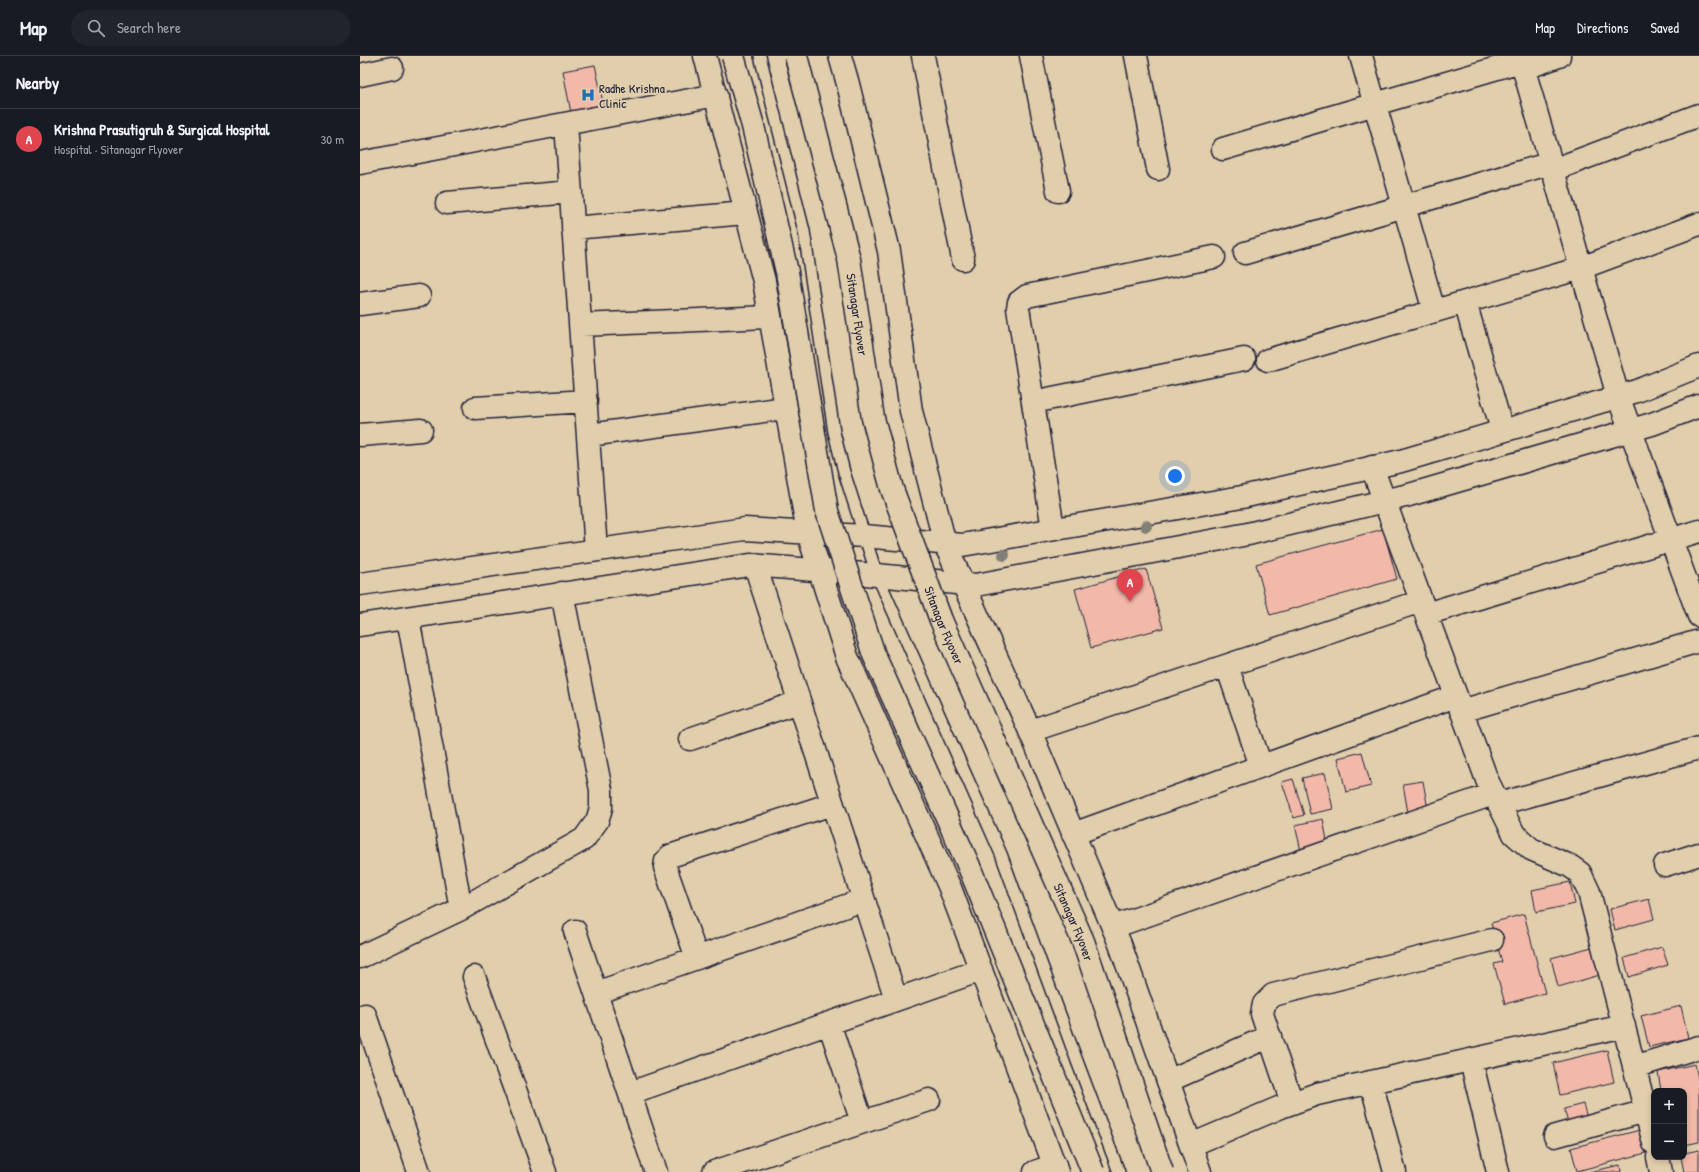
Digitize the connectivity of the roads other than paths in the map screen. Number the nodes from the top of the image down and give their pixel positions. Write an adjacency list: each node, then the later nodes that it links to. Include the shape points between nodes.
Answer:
1 (705, 56): 14 (street)
2 (733, 56): 120 (street, bridge, via 753,126 787,272 827,510 839,548 874,655 968,864)
3 (760, 56): 58 (lane, via 804,231 834,432)
4 (796, 56): 122 (street, Sitanagar Flyover, bridge, via 849,259 874,418 892,489 941,620 1083,941)
5 (840, 56): 60 (street, via 889,251 911,411)
6 (923, 56): 31 (street)
7 (1030, 56): 22 (street)
8 (1136, 56): 21 (street)
9 (1361, 56): 15 (street)
10 (1559, 56): 11 (street)
11 (1522, 62): 15 (street); 20 (street)
12 (392, 68): 13 (street)
13 (360, 75)
14 (716, 95): 17 (street); 26 (street)
15 (1375, 104): 18 (street); 25 (street)
16 (1699, 115): 20 (street)
17 (566, 124): 19 (street); 23 (street)
18 (1223, 149)
19 (360, 163)
20 (1552, 167): 25 (street); 32 (street)
21 (1158, 169)
22 (1058, 191)
23 (571, 192): 24 (street); 28 (street)
24 (447, 203)
25 (1404, 207): 29 (street); 36 (street)
26 (746, 213): 28 (street); 37 (street, via 764,281)
27 (1699, 224): 32 (street)
28 (573, 228): 38 (street)
29 (1245, 253)
30 (1214, 257): 44 (street, via 1022,298 1018,308)
31 (963, 259)
32 (1581, 268): 34 (street); 42 (street)
33 (419, 296): 35 (street)
34 (1465, 302): 36 (street); 49 (street)
35 (360, 304)
36 (1434, 311): 40 (street)
37 (770, 317): 38 (street); 47 (street)
38 (581, 325): 43 (street)
39 (1244, 359): 44 (street)
40 (1268, 360)
41 (1699, 366): 42 (street)
42 (1618, 396): 49 (street); 50 (street)
43 (586, 401): 46 (street); 52 (street)
44 (1033, 402): 55 (street)
45 (1699, 406): 50 (street)
46 (475, 408)
47 (786, 408): 52 (street); 57 (street)
48 (421, 430): 51 (street)
49 (1502, 430): 53 (street, via 1401,461)
50 (1631, 430): 54 (street); 59 (street)
51 (360, 435)
52 (589, 435): 61 (street)
53 (1372, 467): 54 (street); 55 (street, via 1242,498)
54 (1384, 500): 66 (street, via 1248,534 976,585); 68 (street)
55 (1053, 530): 60 (street, via 962,545)
56 (1699, 531): 59 (street)
57 (808, 533): 58 (street); 61 (street, via 745,529); 63 (street)
58 (864, 536): 60 (street); 64 (lane)
59 (1672, 540): 68 (street); 69 (street)
60 (945, 544): 66 (street)
61 (596, 550): 65 (street)
62 (755, 565): 63 (street); 67 (street); 74 (street)
63 (819, 571): 64 (street); 92 (street, via 847,657 950,888)
64 (877, 575): 66 (street); 121 (lane, via 1001,854)
65 (360, 584)
66 (962, 584): 76 (street)
67 (562, 593): 70 (street); 86 (street, via 600,790 601,808 597,821 584,839)
68 (1424, 608): 73 (street); 75 (street)
69 (1699, 616)
70 (408, 618): 71 (street); 86 (street)
71 (360, 625)
72 (1699, 641): 75 (street)
73 (1227, 666): 76 (street); 79 (street)
74 (799, 702): 77 (street); 81 (street)
75 (1459, 704): 79 (street); 80 (street)
76 (1030, 731): 82 (street)
77 (690, 739)
78 (1699, 748): 80 (street)
79 (1261, 766): 82 (street)
80 (1496, 799): 87 (street); 98 (street, via 1514,834 1531,850 1570,866 1580,873 1589,892)
81 (832, 804): 85 (street); 91 (street, via 670,856 666,860 665,867)
82 (1074, 834): 87 (street)
83 (1699, 854): 84 (street)
84 (1665, 865)
85 (863, 900): 91 (street); 95 (street)
86 (461, 909): 90 (street)
87 (1113, 927): 103 (street)
88 (575, 931): 94 (street)
89 (1492, 940): 99 (street, via 1273,995 1264,1004 1262,1014)
90 (360, 958)
91 (697, 958): 94 (street)
92 (981, 970): 95 (street); 114 (street)
93 (474, 977): 116 (street)
94 (596, 993): 105 (street)
95 (896, 1000): 97 (street)
96 (365, 1015): 115 (street)
97 (829, 1023): 105 (street); 109 (street)
98 (1624, 1026): 101 (street); 102 (street)
99 (1270, 1036): 103 (street); 107 (street)
100 (1699, 1047): 102 (street)
101 (1471, 1060): 104 (street); 125 (street)
102 (1634, 1067): 108 (street)
103 (1168, 1081): 112 (street)
104 (1371, 1082): 107 (street, via 1317,1094); 124 (street)
105 (630, 1093): 117 (street)
106 (929, 1100): 109 (street)
107 (1292, 1103): 112 (street)
108 (1646, 1111): 110 (street); 111 (street)
109 (862, 1122): 118 (street)
110 (1651, 1131)
111 (1555, 1136)
112 (1191, 1145): 123 (street)
113 (1659, 1160): 126 (street)
114 (1056, 1168): 119 (street)
115 (419, 1172)
116 (544, 1172)
117 (656, 1172)
118 (714, 1172)
119 (1035, 1172)
120 (1093, 1172)
121 (1119, 1172)
122 (1162, 1172)
123 (1200, 1172)
124 (1395, 1172)
125 (1498, 1172)
126 (1662, 1172)

